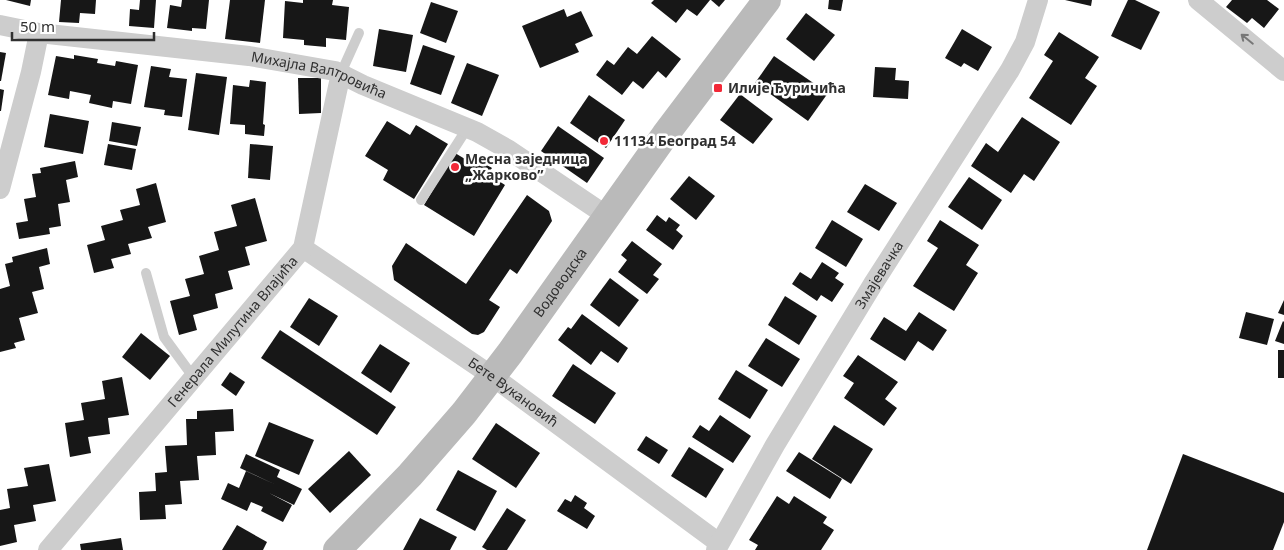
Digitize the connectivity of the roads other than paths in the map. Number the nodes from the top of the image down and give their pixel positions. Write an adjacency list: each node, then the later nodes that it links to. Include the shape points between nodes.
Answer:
1 (767, 0): 12 (street, Водоводска)
2 (1038, 0): 17 (street, Змајевачка, via 1025,42 1010,70 868,292 775,445)
3 (1198, 0): 7 (street, one-way to 3)
4 (0, 25): 5 (street, Михајла Валтровића)
5 (39, 32): 8 (street, Михајла Валтровића, via 292,62); 10 (street)
6 (359, 33): 8 (lane)
7 (1284, 71)
8 (341, 73): 9 (street, Михајла Валтровића, via 362,85); 13 (street, Генерала Милутина Влајића)
9 (468, 128): 11 (lane); 12 (street, Михајла Валтровића, via 509,150)
10 (0, 189)
11 (421, 200)
12 (606, 216): 15 (street, Водоводска)
13 (303, 248): 15 (street, Бете Вукановић); 16 (street, Генерала Милутина Влајића)
14 (146, 273): 16 (lane, via 164,337)
15 (492, 376): 17 (street, Бете Вукановић); 19 (street, Водоводска, via 410,475)
16 (194, 378): 18 (street, Генерала Милутина Влајића)
17 (719, 548)
18 (48, 550)
19 (337, 550)

